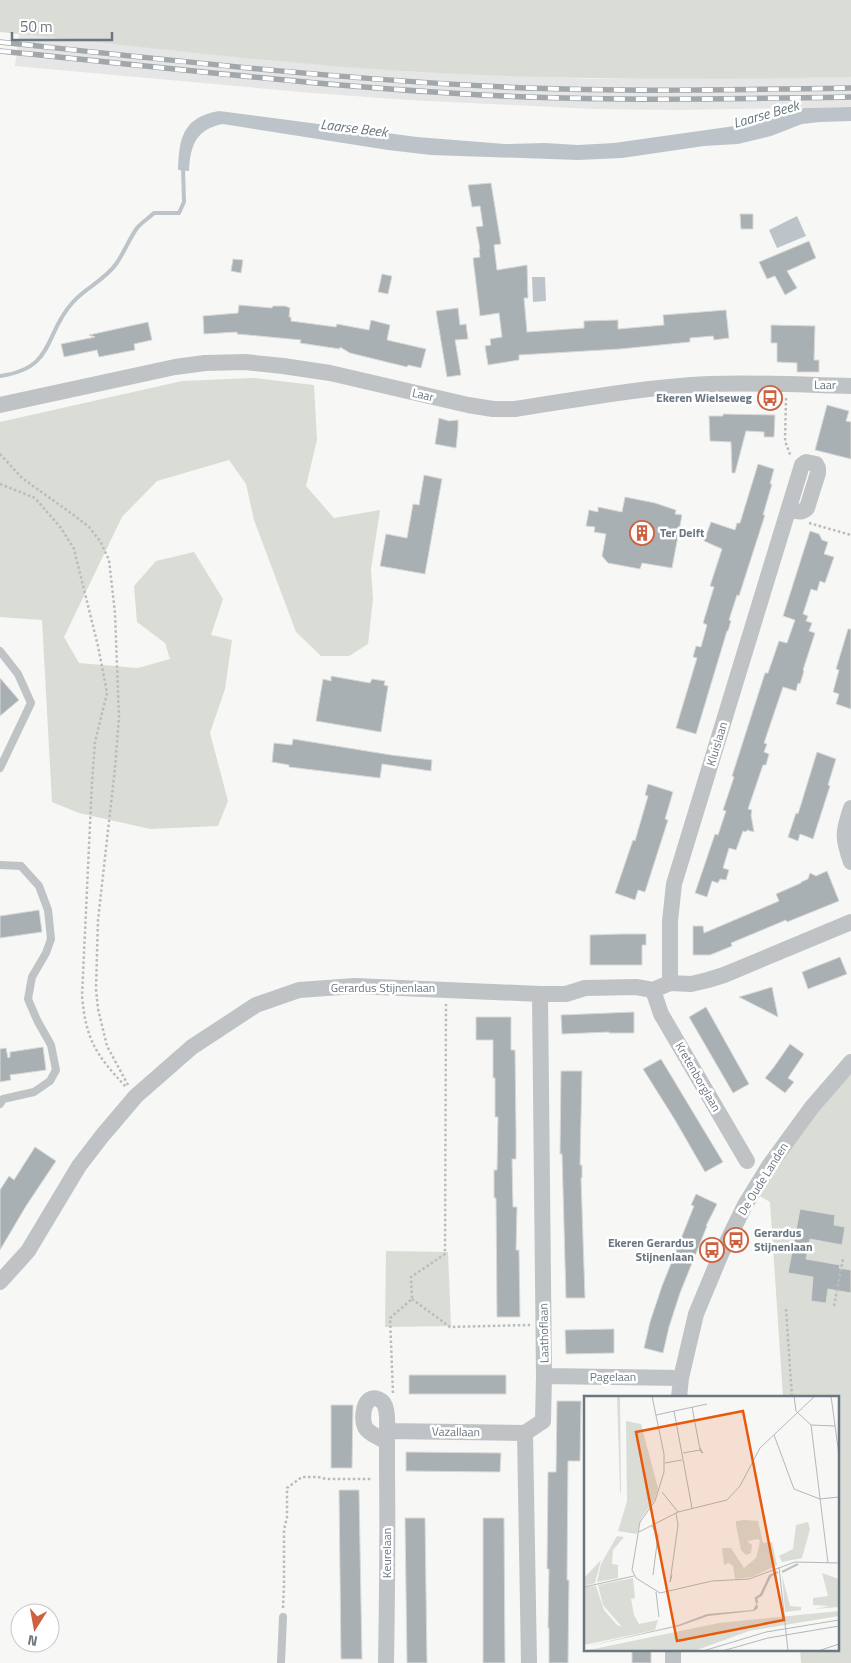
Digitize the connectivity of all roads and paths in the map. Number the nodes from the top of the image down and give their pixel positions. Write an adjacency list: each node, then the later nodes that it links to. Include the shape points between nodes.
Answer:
1 (786, 384): 2 (street, Laar); 3 (street, Laar, via 709,384 516,409 494,409 311,370 244,362 205,363 175,366); 5 (path, via 785,441 794,464)
2 (851, 386)
3 (0, 405)
4 (0, 454): 20 (path, via 22,478 89,528 109,560 115,613 119,716 98,920 96,989 107,1046)
5 (801, 469): 7 (street, via 806,462 816,464 818,468 807,508)
6 (0, 484): 20 (path, via 35,498 74,549 98,646 107,693 95,742 82,996 87,1029 94,1046 105,1064)
7 (788, 513): 8 (path); 15 (street, Kluislaan, via 674,884 670,921)
8 (851, 536)
9 (0, 651): 10 (lane, via 18,674 31,702)
10 (0, 768)
11 (851, 808): 12 (street, via 844,830)
12 (851, 862)
13 (0, 865): 21 (lane, via 21,866 39,886 48,910 52,939 32,977 28,999 52,1045 56,1070 50,1081 34,1092)
14 (851, 922): 15 (street, Gerardus Stijnenlaan, via 724,976 691,984)
15 (670, 983): 17 (street, Gerardus Stijnenlaan)
16 (446, 989): 18 (street, Gerardus Stijnenlaan); 20 (street, Gerardus Stijnenlaan, via 355,986 299,990 256,1005 192,1047); 25 (path, via 445,1254 411,1277)
17 (653, 990): 18 (street, Gerardus Stijnenlaan, via 636,987 584,988 566,994); 22 (street, Kretenborglaan, via 661,1014)
18 (540, 994): 28 (street, Laathoflaan)
19 (851, 1062): 30 (street, De Oude Landen, via 812,1106 745,1204 696,1314)
20 (134, 1095): 24 (street, Gerardus Stijnenlaan, via 79,1166 28,1251)
21 (1, 1100)
22 (747, 1161)
23 (843, 1259): 26 (path)
24 (0, 1282)
25 (412, 1299): 28 (path, via 450,1327); 33 (path, via 390,1318 393,1393)
26 (834, 1306)
27 (786, 1309): 32 (path)
28 (544, 1324): 29 (street, Laathoflaan)
29 (544, 1376): 30 (street, Pagelaan); 34 (street, Laathoflaan, via 543,1421)
30 (682, 1378): 31 (street, De Oude Landen)
31 (679, 1396)
32 (792, 1396)
33 (387, 1414): 35 (street, Keurelaan); 35 (street, via 385,1404 379,1399 373,1398 364,1406 364,1425 368,1430)
34 (525, 1433): 35 (street, Vazallaan); 41 (street)
35 (387, 1437): 36 (street, Keurelaan)
36 (387, 1479): 37 (path, via 302,1477 287,1488); 40 (street, Keurelaan)
37 (283, 1617): 39 (lane)
38 (672, 1650): 42 (street)
39 (282, 1663)
40 (386, 1663)
41 (529, 1663)
42 (673, 1663)

